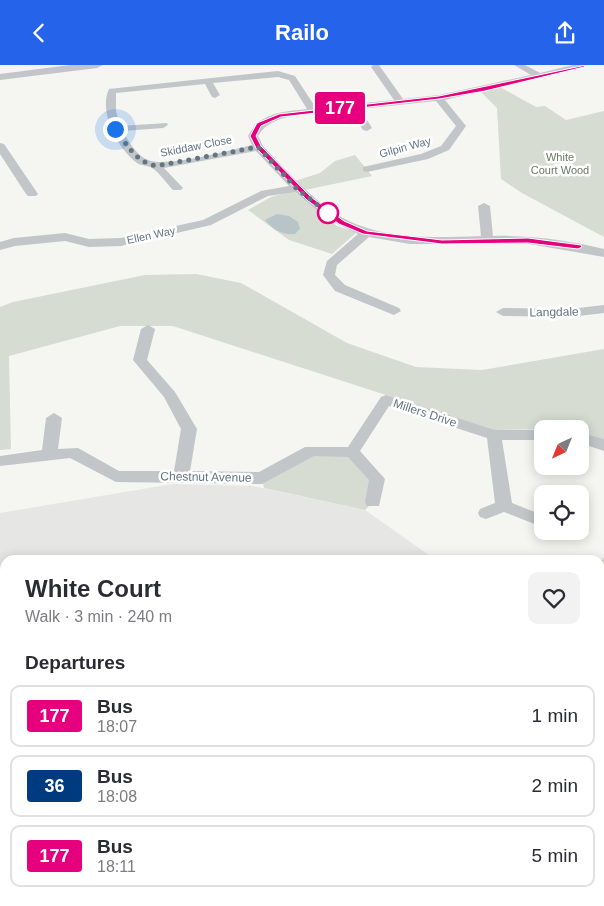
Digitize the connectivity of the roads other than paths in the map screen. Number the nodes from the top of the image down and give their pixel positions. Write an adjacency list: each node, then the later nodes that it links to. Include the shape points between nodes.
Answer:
1 (97, 65): 6 (street)
2 (518, 65): 5 (street)
3 (584, 65): 5 (street)
4 (376, 67): 10 (street)
5 (538, 76): 9 (street)
6 (0, 77)
7 (208, 80): 8 (street); 12 (street, Skiddaw Close, via 285,75 292,78); 15 (street, Skiddaw Close, via 110,88)
8 (215, 95)
9 (439, 98): 10 (street); 20 (street, Gilpin Way, via 461,126 445,148 424,157)
10 (400, 102): 11 (street)
11 (354, 107): 12 (street); 14 (street)
12 (313, 111): 17 (street, via 279,115 259,125 253,136)
13 (162, 125): 15 (street)
14 (366, 128)
15 (115, 129): 19 (street, Skiddaw Close, via 136,157 145,164)
16 (0, 146): 18 (street)
17 (258, 147): 19 (street, Skiddaw Close); 22 (street)
18 (5, 161): 23 (street)
19 (156, 166): 21 (street)
20 (367, 169)
21 (178, 188)
22 (296, 188): 25 (street, via 341,222); 27 (street, Ellen Way, via 265,193 207,223 121,242 89,243 65,237)
23 (32, 194)
24 (484, 206): 26 (street)
25 (366, 233): 26 (street, via 442,242); 31 (street, via 331,264 329,275 340,288)
26 (486, 241): 28 (street, via 528,240)
27 (0, 246)
28 (578, 247): 29 (street)
29 (604, 253)
30 (604, 309): 32 (street, Langdale, via 570,313)
31 (394, 311)
32 (503, 312)
33 (148, 329): 42 (street, via 140,360 170,395 189,429)
34 (54, 418): 40 (street)
35 (494, 435): 36 (street, Millers Drive); 39 (street, Millers Drive, via 386,401); 44 (street)
36 (534, 435)
37 (589, 440): 38 (street)
38 (604, 446)
39 (352, 452): 42 (street, Chestnut Avenue, via 311,451 262,478); 43 (street, via 377,479)
40 (50, 455): 41 (street, Chestnut Avenue); 42 (street, Chestnut Avenue, via 72,452 116,476)
41 (0, 461)
42 (181, 477)
43 (372, 502)
44 (504, 506): 45 (street); 46 (street)
45 (486, 513)
46 (534, 518)

